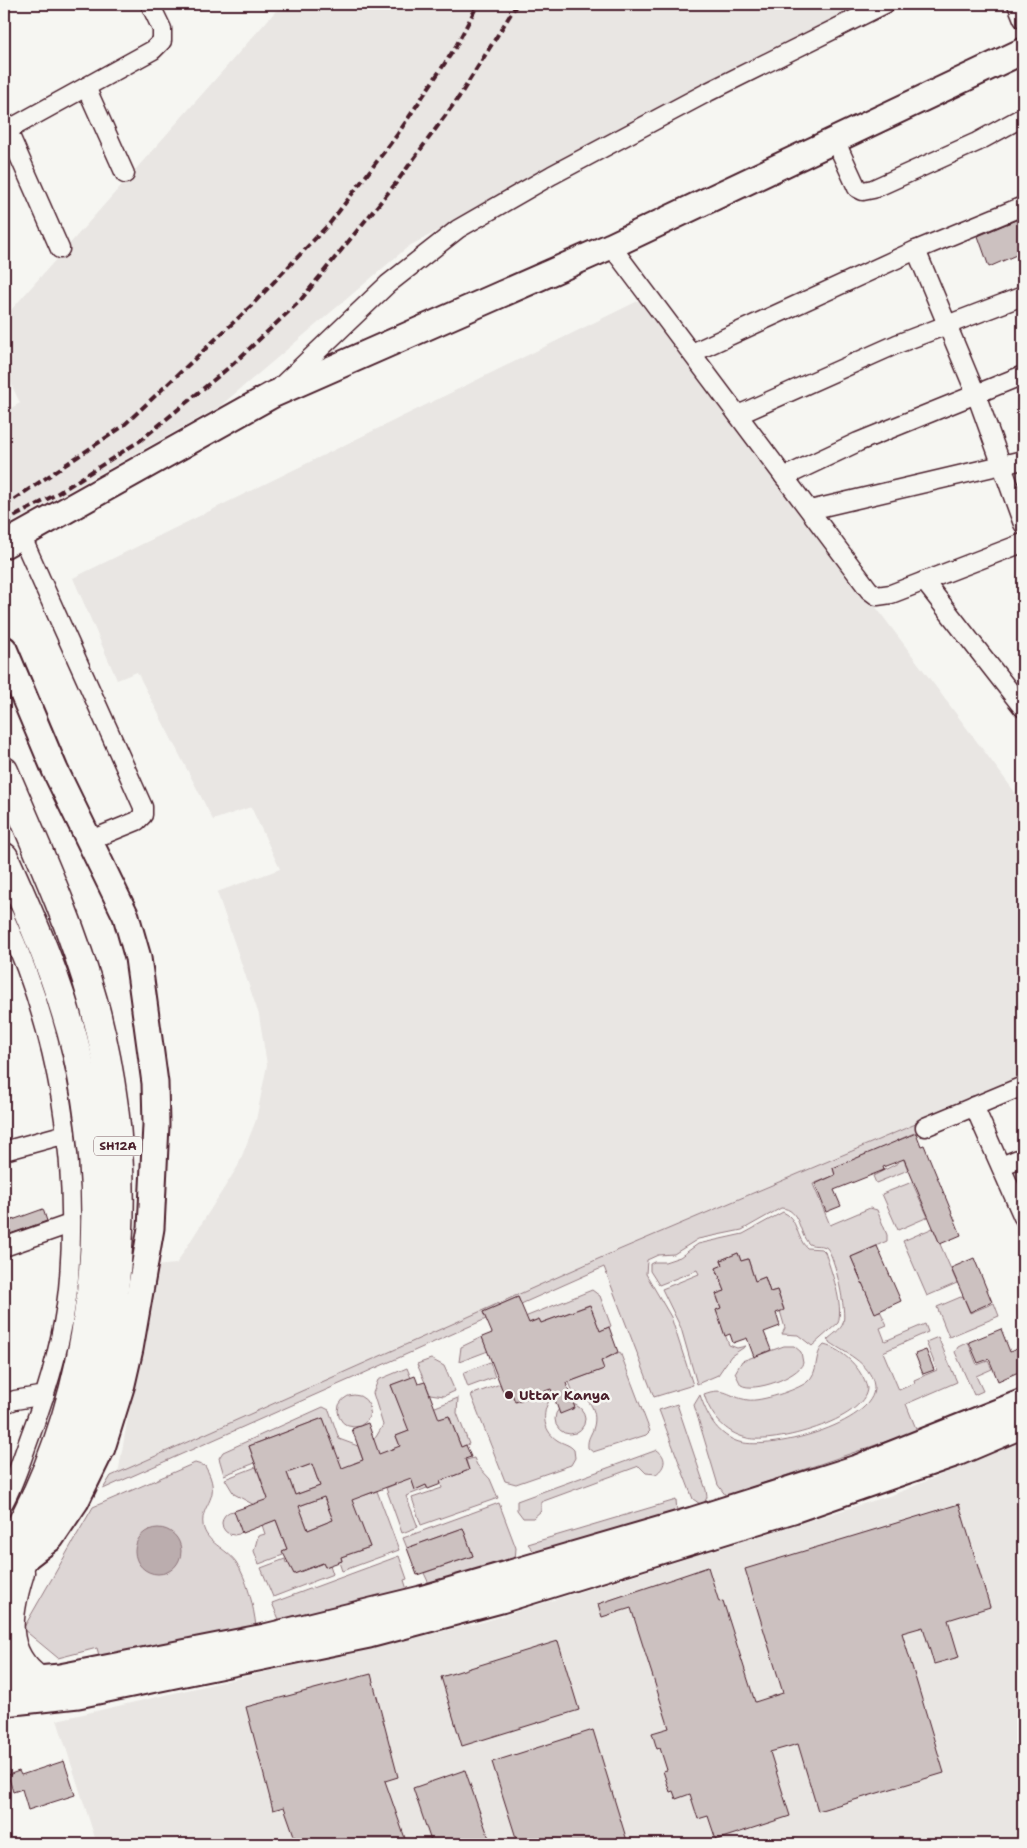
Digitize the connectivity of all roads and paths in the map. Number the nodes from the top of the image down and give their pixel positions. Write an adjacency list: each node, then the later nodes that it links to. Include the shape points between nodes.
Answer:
1 (150, 4): 6 (street, via 162,29 162,41 153,50)
2 (885, 4): 20 (street, via 708,92 552,175 458,230 388,284)
3 (1017, 4): 4 (street)
4 (1023, 19)
5 (1023, 51): 9 (street)
6 (86, 87): 8 (street); 10 (street)
7 (1023, 117): 9 (street, via 873,190 857,188)
8 (5, 128): 13 (street)
9 (835, 140): 12 (street)
10 (124, 174)
11 (1023, 206): 14 (street)
12 (611, 246): 17 (street); 20 (street)
13 (60, 249)
14 (916, 250): 16 (street); 17 (street)
15 (1023, 296): 16 (street)
16 (947, 327): 19 (street); 21 (street, via 897,344)
17 (692, 353): 21 (street)
18 (1023, 374): 19 (street)
19 (976, 394): 23 (street); 24 (street, via 858,442)
20 (272, 395): 27 (street)
21 (738, 415): 24 (street)
22 (1023, 460): 23 (street)
23 (1002, 465): 25 (street); 26 (street)
24 (784, 477): 25 (street)
25 (810, 510): 29 (street, via 877,596)
26 (1023, 524)
27 (12, 540): 33 (street, via 143,807 144,814 137,821)
28 (1023, 543): 29 (street)
29 (924, 581): 31 (street)
30 (4, 649): 33 (street)
31 (1023, 708)
32 (4, 771): 52 (main road, SH12A, via 76,947 100,1032 116,1122 118,1154 119,1244 109,1330 98,1381 63,1485)
33 (88, 841): 52 (street, via 126,916 138,958 156,1103 151,1228 126,1367 102,1448 76,1500 51,1538)
34 (4, 857): 52 (main road, SH12A, via 52,970 72,1039 91,1135 96,1221 85,1329 68,1406 48,1470 27,1515)
35 (4, 916): 39 (street, via 54,1054)
36 (1023, 1086): 37 (street)
37 (974, 1106): 38 (street); 42 (street)
38 (925, 1127)
39 (66, 1134): 40 (street); 44 (street)
40 (4, 1151)
41 (1023, 1157): 42 (street)
42 (1001, 1166): 43 (street)
43 (1023, 1218)
44 (70, 1224): 45 (street); 46 (street, via 68,1290)
45 (4, 1247)
46 (45, 1395): 48 (street); 50 (street)
47 (1023, 1402): 51 (street, via 858,1468)
48 (4, 1404)
49 (1023, 1424): 51 (street, via 939,1459 740,1527)
50 (4, 1502)
51 (616, 1554): 56 (street, via 501,1600 369,1635 270,1646)
52 (14, 1557): 53 (main road, SH12A); 54 (main road, via 6,1636 16,1662)
53 (4, 1590)
54 (38, 1680): 55 (street); 56 (street)
55 (4, 1682)
56 (76, 1685): 57 (street)
57 (4, 1703)

